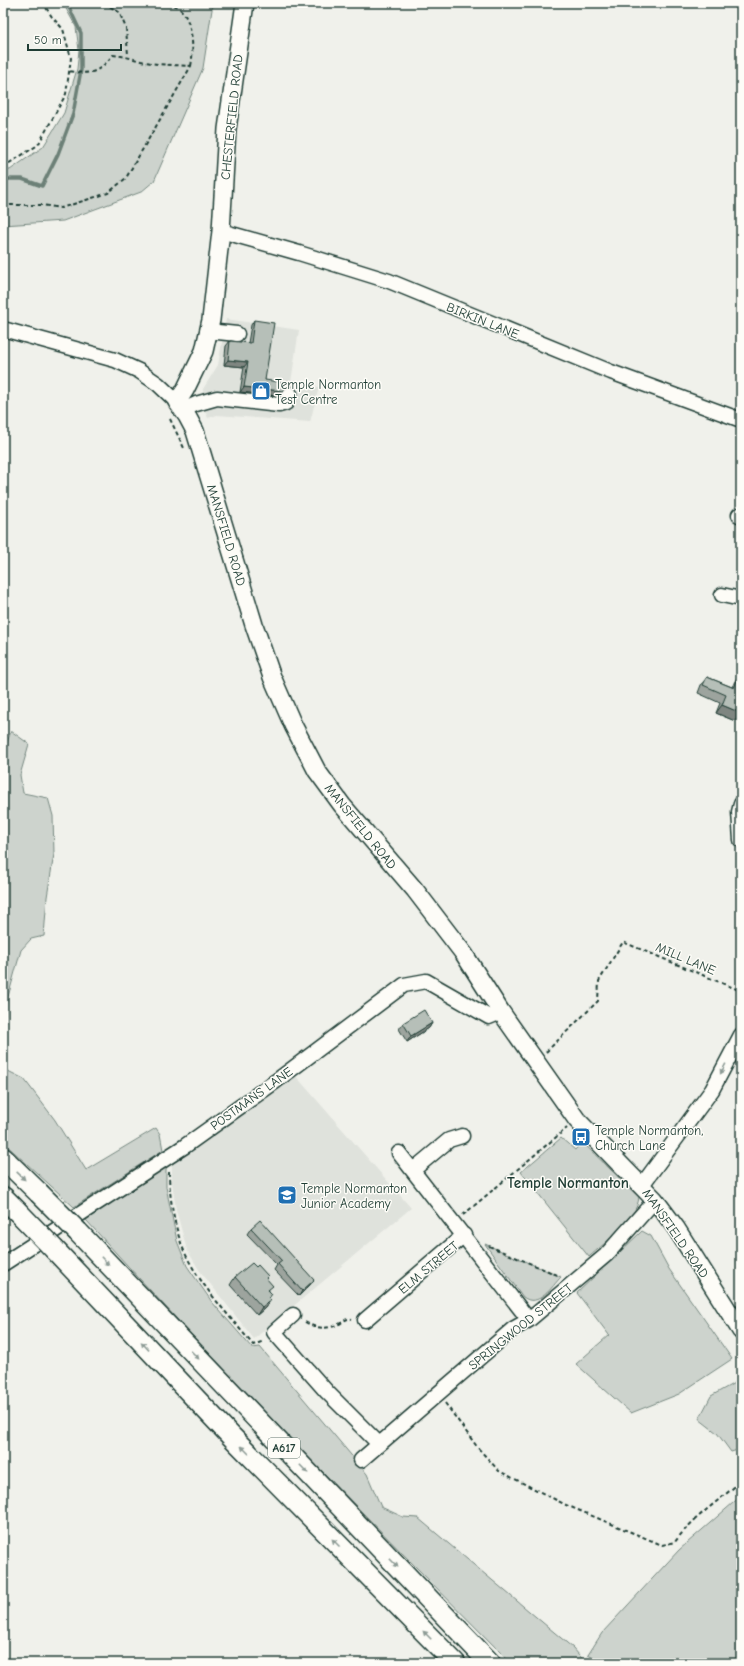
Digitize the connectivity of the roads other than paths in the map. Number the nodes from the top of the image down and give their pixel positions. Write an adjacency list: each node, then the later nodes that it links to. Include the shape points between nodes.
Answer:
1 (245, 3): 2 (main road, CHESTERFIELD ROAD, via 227,130)
2 (221, 231): 4 (main road, CHESTERFIELD ROAD); 8 (street, BIRKIN LANE, via 299,252 389,281 611,372)
3 (3, 329): 7 (street, MANSFIELD ROAD, via 115,360 139,371 158,384)
4 (208, 331): 5 (street); 7 (main road, CHESTERFIELD ROAD, via 204,350)
5 (237, 334)
6 (290, 394): 7 (street, via 286,403 279,405 217,398)
7 (180, 406): 13 (main road, MANSFIELD ROAD, via 195,431 272,677 317,771 342,806 415,890 460,948)
8 (741, 420)
9 (722, 595): 10 (street)
10 (741, 599)
11 (741, 804): 12 (street)
12 (741, 840)
13 (501, 1012): 19 (main road, MANSFIELD ROAD, via 577,1120); 23 (street, POSTMANS LANE, via 489,1017 426,981 404,984 276,1081 169,1157)
14 (741, 1035): 19 (street, one-way to 19, via 712,1090)
15 (462, 1136): 18 (street, via 449,1140)
16 (399, 1153): 18 (street)
17 (3, 1158): 31 (highway, A617, one-way to 31, bridge, via 78,1232)
18 (413, 1170): 22 (street)
19 (642, 1185): 21 (main road, MANSFIELD ROAD)
20 (3, 1197): 30 (highway, A617, one-way to 20, bridge, via 230,1435)
21 (655, 1200): 26 (street, SPRINGWOOD STREET, via 606,1255); 27 (main road, MANSFIELD ROAD)
22 (464, 1235): 25 (street, ELM STREET); 26 (street, ELM STREET)
23 (3, 1264)
24 (293, 1315): 28 (street, via 274,1332 327,1392)
25 (365, 1320)
26 (529, 1320): 28 (street, SPRINGWOOD STREET, via 513,1330)
27 (740, 1327)
28 (379, 1444): 29 (street, SPRINGWOOD STREET)
29 (361, 1460)
30 (455, 1663)
31 (490, 1663)

